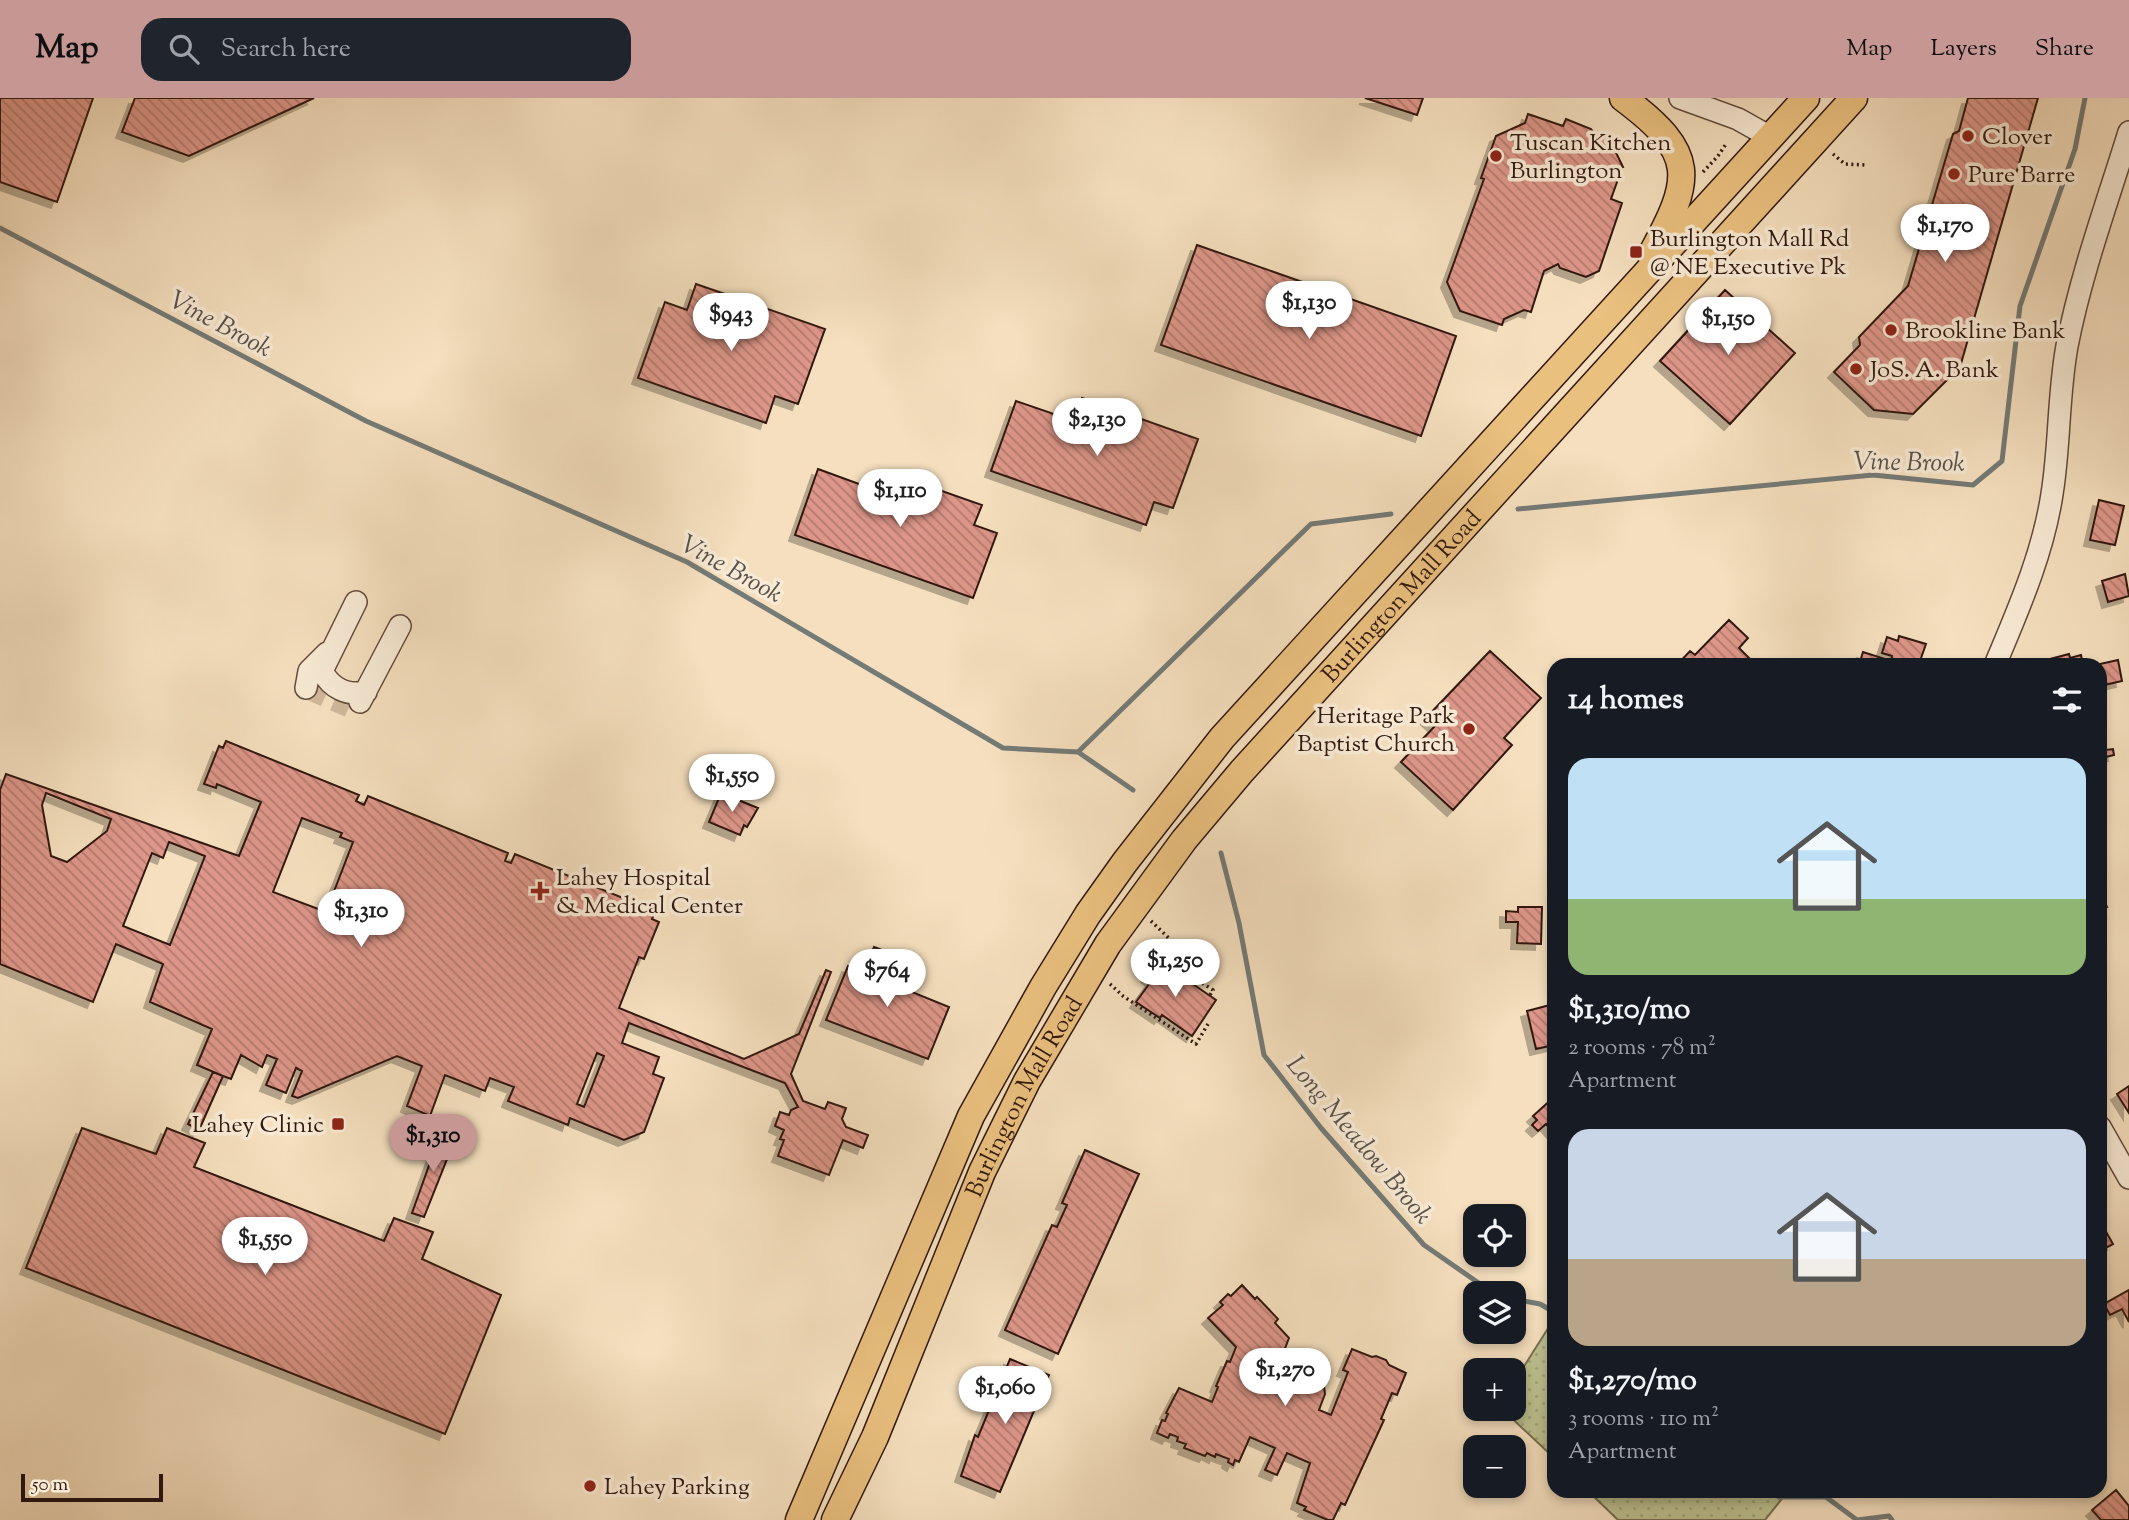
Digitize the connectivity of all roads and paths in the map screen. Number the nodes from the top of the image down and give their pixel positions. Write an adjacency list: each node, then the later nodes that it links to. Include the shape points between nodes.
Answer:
1 (1623, 98): 14 (main road, via 1665,135 1682,176 1674,211)
2 (1680, 98): 6 (street, via 1738,119)
3 (1806, 98): 6 (main road, Burlington Mall Road)
4 (1854, 98): 11 (main road, Burlington Mall Road)
5 (2129, 132): 18 (street, via 2069,337 2047,518 2019,611)
6 (1770, 137): 11 (main road); 14 (main road, Burlington Mall Road)
7 (1726, 144): 9 (path)
8 (1829, 150): 12 (path, via 1844,164)
9 (1718, 156): 10 (path); 13 (path)
10 (1722, 160)
11 (1795, 161): 29 (main road, Burlington Mall Road, via 1242,771 1184,840 1108,944 1001,1132)
12 (1865, 165)
13 (1698, 178)
14 (1627, 295): 28 (main road, Burlington Mall Road, via 1223,737 1088,914 971,1116)
15 (356, 601): 17 (street)
16 (400, 626): 20 (street)
17 (331, 650): 19 (street, via 309,671); 20 (street, via 322,671 329,684 355,694)
18 (1998, 658)
19 (306, 688)
20 (366, 692): 21 (street, via 360,703)
21 (348, 707)
22 (1150, 920): 24 (path, via 1176,945 1168,964 1213,990)
23 (1110, 984): 25 (path, via 1196,1044)
24 (1210, 995)
25 (1208, 1024)
26 (2107, 1155): 27 (street)
27 (2129, 1177)
28 (799, 1520)
29 (835, 1520)

